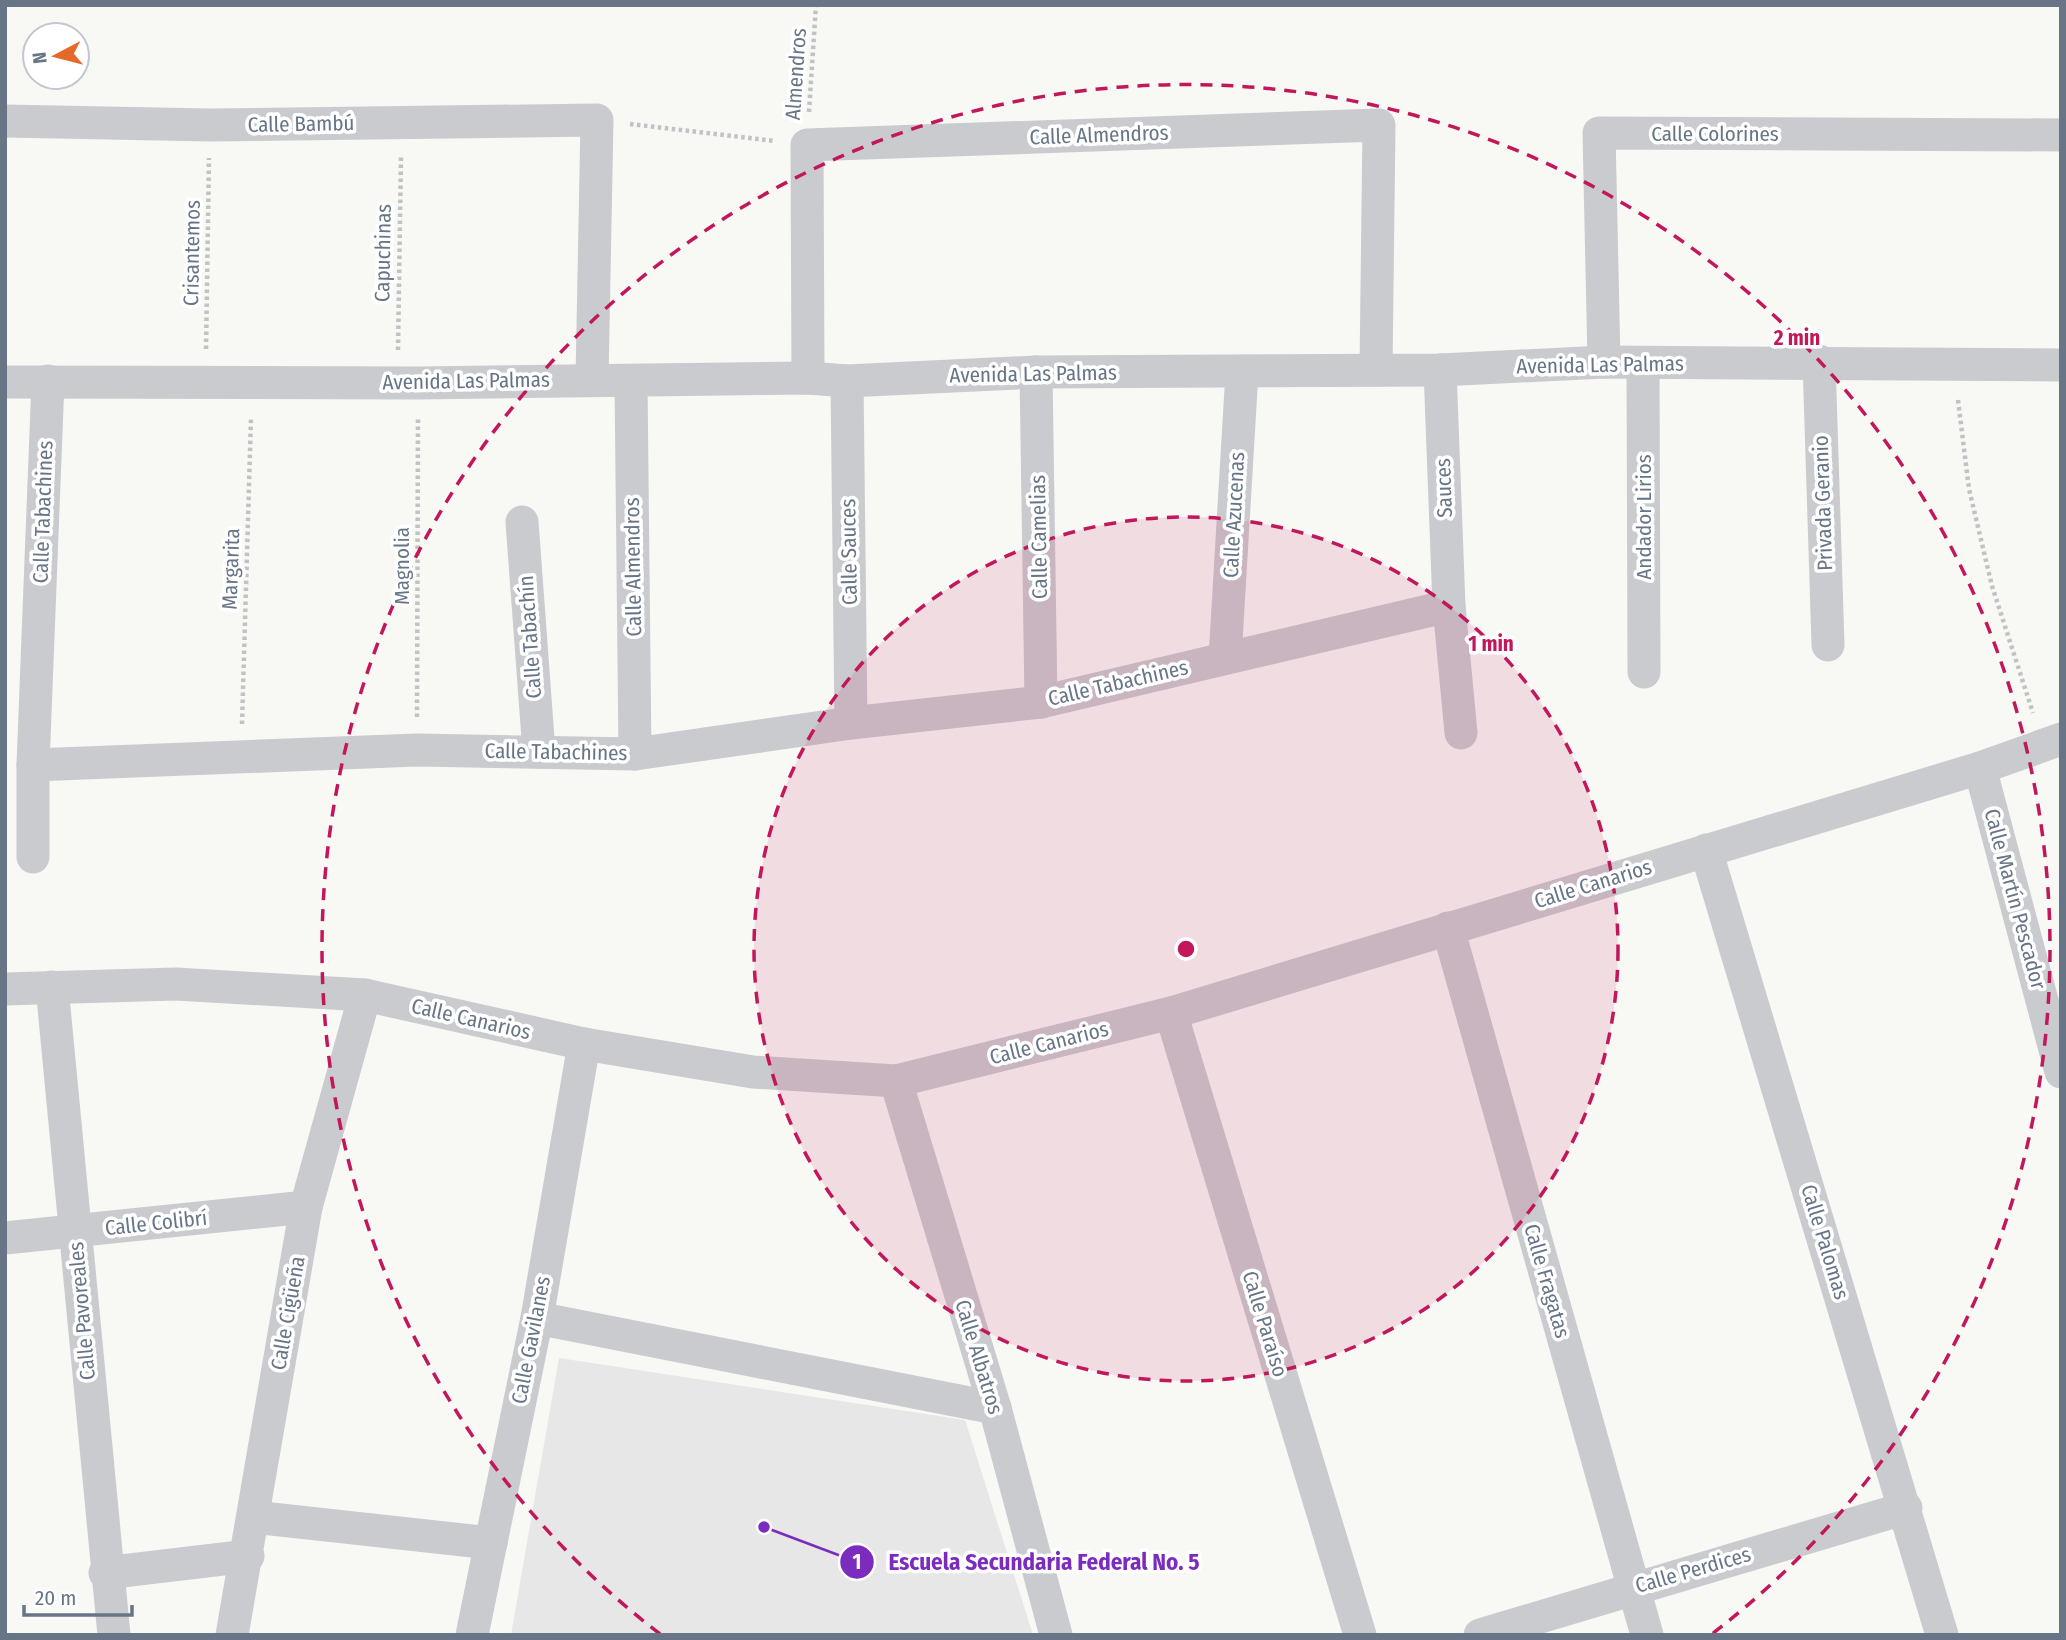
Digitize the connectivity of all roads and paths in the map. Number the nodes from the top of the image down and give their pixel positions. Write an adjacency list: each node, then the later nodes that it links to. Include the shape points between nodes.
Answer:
1 (816, 5): 7 (path, Almendros)
2 (597, 120): 4 (street, Calle Bambú); 7 (path); 18 (street)
3 (5, 121): 5 (street, Calle Bambú)
4 (401, 123): 5 (street, Calle Bambú); 25 (path, Capuchinas)
5 (209, 125): 20 (path, Crisantemos)
6 (2061, 135): 9 (street, Calle Colorines, via 1599,133)
7 (807, 145): 13 (street, Calle Almendros, via 1379,125); 17 (street)
8 (1819, 361): 10 (street, Avenida Las Palmas); 12 (street, Avenida Las Palmas); 28 (street, Privada Geranio)
9 (1604, 362): 10 (street, Avenida Las Palmas); 14 (street, Avenida Las Palmas)
10 (1643, 363): 30 (street, Andador Lirios)
11 (2061, 365): 12 (street, Avenida Las Palmas)
12 (1954, 367): 34 (path, via 1969,489 1992,586)
13 (1376, 370): 14 (street, Avenida Las Palmas); 16 (street, Avenida Las Palmas)
14 (1440, 370): 27 (street, Sauces)
15 (1036, 372): 16 (street, Avenida Las Palmas); 22 (street, Avenida Las Palmas); 31 (street, Calle Camelias)
16 (1242, 372): 29 (street, Calle Azucenas)
17 (808, 378): 21 (street, Avenida Las Palmas); 22 (street, Avenida Las Palmas)
18 (592, 379): 21 (street, Avenida Las Palmas); 25 (street, Avenida Las Palmas)
19 (48, 381): 20 (street, Avenida Las Palmas); 23 (street, Avenida Las Palmas); 39 (street, Calle Tabachines)
20 (206, 381): 24 (street, Avenida Las Palmas)
21 (631, 381): 37 (street, Calle Almendros)
22 (847, 381): 32 (street, Calle Sauces)
23 (5, 382)
24 (252, 382): 25 (street, Avenida Las Palmas); 38 (path, Margarita)
25 (408, 383): 35 (path, Magnolia)
26 (522, 522): 36 (street, Calle Tabachín)
27 (1449, 607): 29 (street, Calle Tabachines); 33 (street, Sauces)
28 (1828, 645)
29 (1225, 658): 31 (street, Calle Tabachines)
30 (1644, 672)
31 (1041, 702): 32 (street, Calle Tabachines)
32 (851, 723): 37 (street, Calle Tabachines)
33 (1461, 733)
34 (2052, 742): 40 (street, Calle Canarios)
35 (417, 750): 36 (street, Calle Tabachines); 38 (street, Calle Tabachines)
36 (539, 752): 37 (street, Calle Tabachines)
37 (635, 754)
38 (241, 757): 39 (street, Calle Tabachines)
39 (33, 765): 42 (street)
40 (1980, 768): 41 (street, Calle Canarios); 49 (street, Calle Martín Pescador)
41 (1706, 850): 43 (street, Calle Canarios); 56 (street, Calle Palomas)
42 (33, 858)
43 (1448, 928): 47 (street, Calle Canarios); 61 (street, Calle Fragatas)
44 (52, 987): 45 (street, Calle Canarios); 46 (street, Calle Canarios, via 176,984); 52 (street, Calle Pavoreales)
45 (5, 989)
46 (365, 995): 48 (street, Calle Canarios); 51 (street, Calle Cigüeña)
47 (1171, 1013): 50 (street, Calle Canarios); 66 (street, Calle Paraíso)
48 (584, 1044): 50 (street, Calle Canarios, via 753,1072); 54 (street, Calle Gavilanes)
49 (2061, 1072)
50 (896, 1082): 55 (street, Calle Albatros)
51 (306, 1207): 52 (street, Calle Colibrí); 57 (street, Calle Cigüeña)
52 (75, 1232): 53 (street, Calle Colibrí); 60 (street, Calle Pavoreales)
53 (5, 1238)
54 (537, 1318): 55 (street); 58 (street, Calle Gavilanes)
55 (995, 1408): 65 (street, Calle Albatros)
56 (1906, 1508): 61 (street, Calle Perdices); 69 (street, Calle Palomas)
57 (253, 1517): 58 (street); 59 (street, Calle Cigüeña)
58 (491, 1543): 64 (street, Calle Gavilanes)
59 (248, 1556): 60 (street); 63 (street, Calle Cigüeña)
60 (105, 1573): 62 (street, Calle Pavoreales)
61 (1632, 1588): 67 (street, Calle Perdices); 68 (street, Calle Fragatas)
62 (114, 1635)
63 (232, 1635)
64 (472, 1635)
65 (1056, 1635)
66 (1360, 1635)
67 (1480, 1635)
68 (1647, 1635)
69 (1942, 1635)

